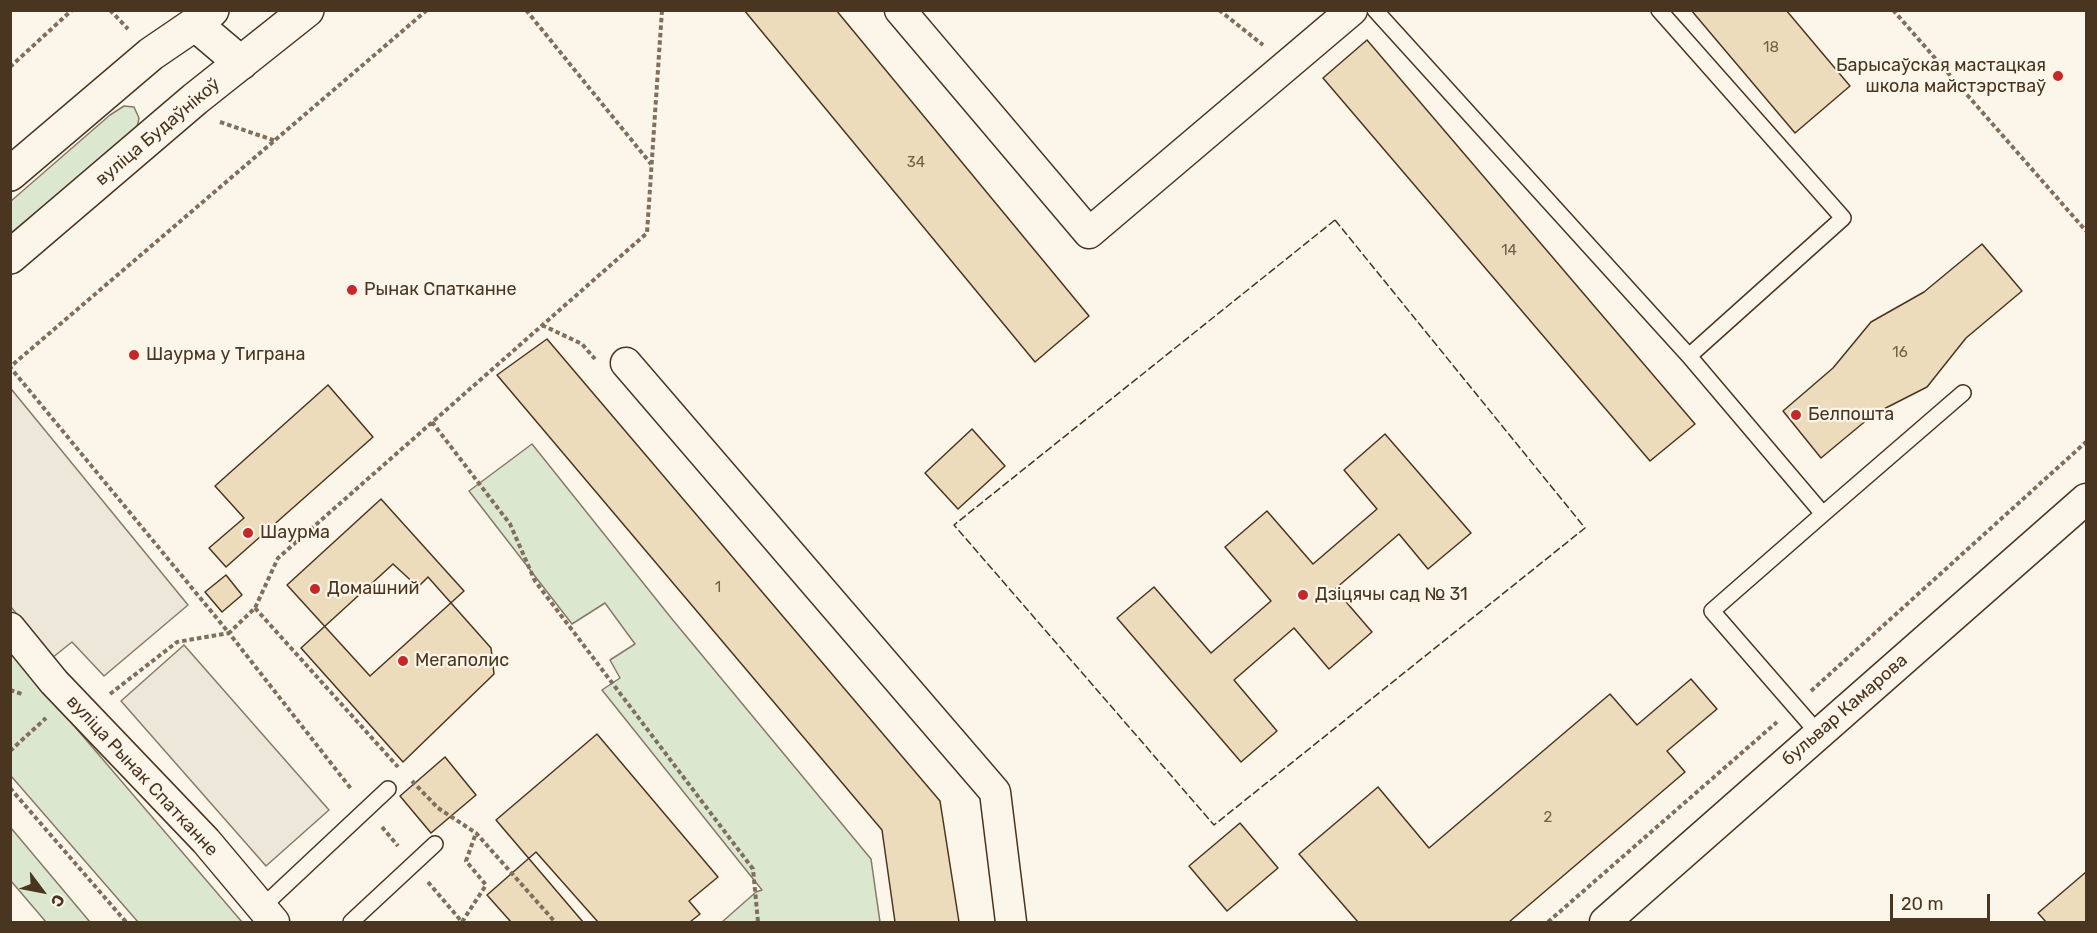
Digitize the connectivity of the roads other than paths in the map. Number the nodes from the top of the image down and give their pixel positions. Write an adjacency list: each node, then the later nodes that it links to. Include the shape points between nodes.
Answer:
1 (307, 10): 7 (street, вуліца Будаўнікоў)
2 (900, 10): 3 (street, via 1089,233)
3 (1352, 10)
4 (1375, 10): 10 (lane)
5 (1659, 10): 10 (lane, via 1843,218)
6 (198, 17): 7 (street); 8 (street)
7 (241, 63): 9 (street, вуліца Будаўнікоў)
8 (10, 174)
9 (10, 257)
10 (1689, 356): 14 (lane)
11 (626, 363): 21 (street, via 995,792)
12 (1963, 393): 14 (lane)
13 (2086, 499): 16 (street, бульвар Камарова)
14 (1823, 514): 16 (lane, via 1712,611)
15 (10, 628): 19 (street, вуліца Рынак Спатканне, via 68,706 206,841)
16 (1818, 733): 22 (street, бульвар Камарова)
17 (388, 789): 19 (lane)
18 (435, 844): 20 (lane)
19 (268, 915)
20 (351, 922)
21 (1011, 922)
22 (1605, 922)

